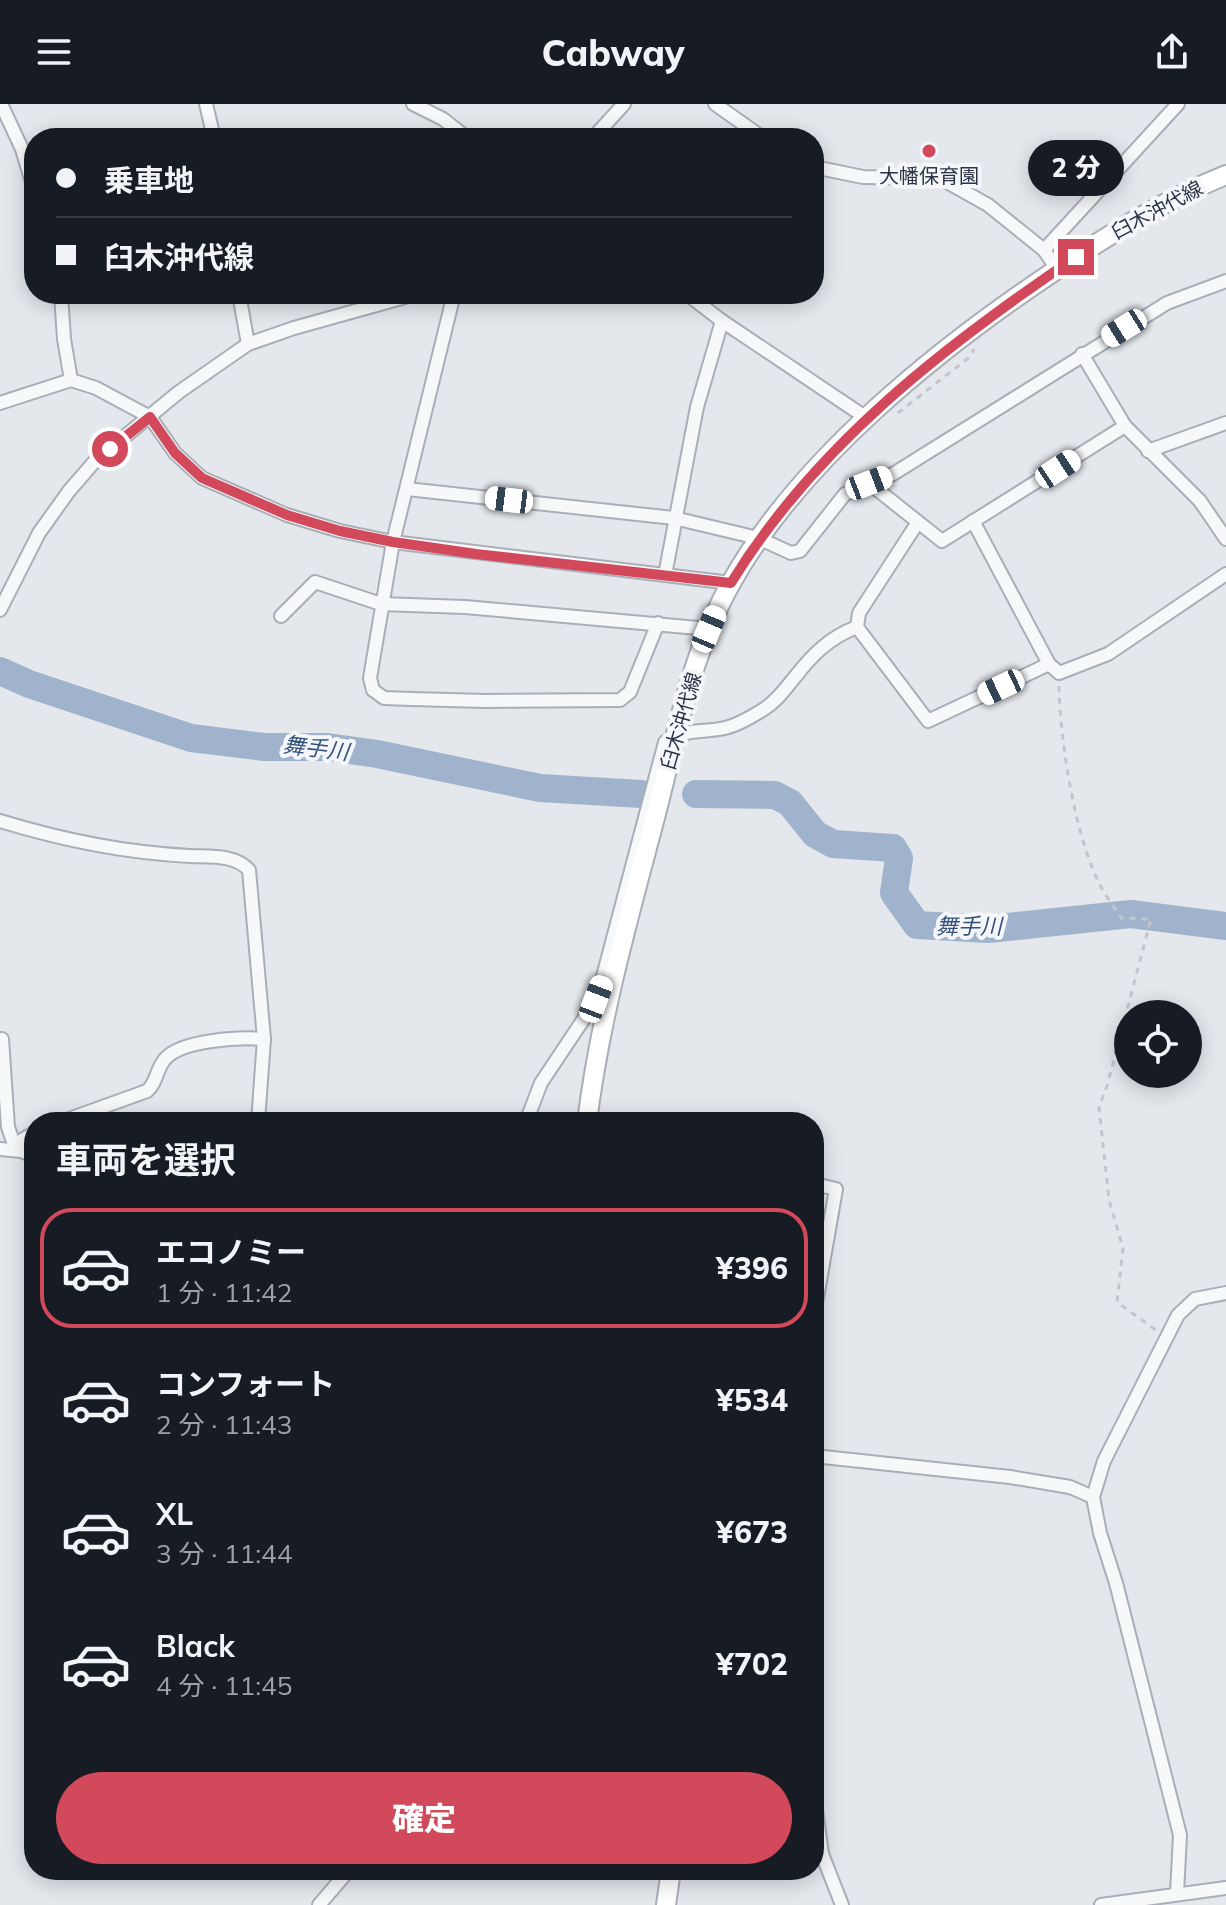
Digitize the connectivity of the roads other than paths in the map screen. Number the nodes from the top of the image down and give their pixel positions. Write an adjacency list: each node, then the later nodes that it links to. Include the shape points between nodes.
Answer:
1 (1, 104): 11 (street)
2 (206, 104): 7 (street)
3 (413, 104): 8 (street)
4 (624, 104): 9 (street)
5 (715, 104): 10 (street)
6 (1178, 104): 14 (street)
7 (212, 128)
8 (454, 128)
9 (602, 128)
10 (749, 128)
11 (24, 156)
12 (824, 169): 14 (street, via 863,177 940,178 988,205)
13 (1226, 175): 15 (main road, 臼木沖代線, via 1175,198)
14 (1044, 250): 15 (street)
15 (1057, 269): 28 (main road, 臼木沖代線, via 926,365)
16 (1226, 281): 24 (street, via 1167,303)
17 (62, 304): 25 (street)
18 (241, 304): 23 (street)
19 (380, 304): 23 (street)
20 (452, 304): 33 (street)
21 (700, 304): 22 (street)
22 (722, 321): 28 (street); 34 (street)
23 (248, 344): 27 (street)
24 (1082, 354): 30 (street); 32 (street, via 893,474)
25 (71, 380): 26 (street); 27 (street)
26 (0, 403)
27 (150, 417): 39 (street, via 175,453 202,478 287,515); 44 (street, via 95,461 69,491 39,533)
28 (868, 419): 37 (main road, 臼木沖代線)
29 (1226, 423): 31 (street)
30 (1125, 426): 31 (street); 35 (street)
31 (1148, 451): 38 (street, via 1200,501)
32 (869, 483): 36 (street); 37 (street, via 845,494 800,551 791,553)
33 (407, 489): 34 (street); 39 (street)
34 (674, 518): 37 (street); 41 (street)
35 (973, 521): 36 (street, via 942,541); 49 (street)
36 (918, 522): 47 (street, via 859,613)
37 (758, 538): 42 (main road, 臼木沖代線)
38 (1226, 539)
39 (393, 542): 41 (street); 43 (street)
40 (1226, 574): 49 (street, via 1108,654)
41 (665, 575): 42 (street)
42 (731, 583): 48 (main road, 臼木沖代線)
43 (381, 604): 45 (street, via 315,582); 46 (street); 46 (street, via 370,678 373,690 384,698 620,700 630,692)
44 (0, 610)
45 (281, 616)
46 (658, 623): 48 (street)
47 (857, 627): 49 (street, via 928,721); 50 (street, via 819,649 766,708 727,728)
48 (709, 629): 50 (main road, 臼木沖代線)
49 (1054, 668)
50 (675, 734): 56 (street, via 662,748 599,992 541,1083); 57 (main road, 臼木沖代線, via 609,991)
51 (0, 821): 53 (street, via 138,853 242,862 251,878)
52 (2, 1039): 60 (street, via 8,1127)
53 (264, 1039): 54 (street, via 225,1039 170,1054 151,1089); 55 (street)
54 (89, 1112)
55 (259, 1112)
56 (530, 1112)
57 (589, 1112)
58 (24, 1139): 60 (street)
59 (0, 1149): 60 (street)
60 (16, 1150): 61 (street)
61 (24, 1153)
62 (824, 1186): 63 (street, via 836,1189)
63 (824, 1258)
64 (1226, 1293): 66 (street, via 1195,1299 1178,1315 1104,1461)
65 (824, 1457): 66 (street, via 1010,1477 1070,1487)
66 (1093, 1497): 71 (street, via 1180,1835)
67 (824, 1859): 74 (street)
68 (338, 1880): 72 (street)
69 (670, 1880): 73 (main road)
70 (1226, 1888): 71 (street)
71 (1177, 1893): 75 (street)
72 (319, 1905)
73 (666, 1905)
74 (842, 1905)
75 (1101, 1905)

